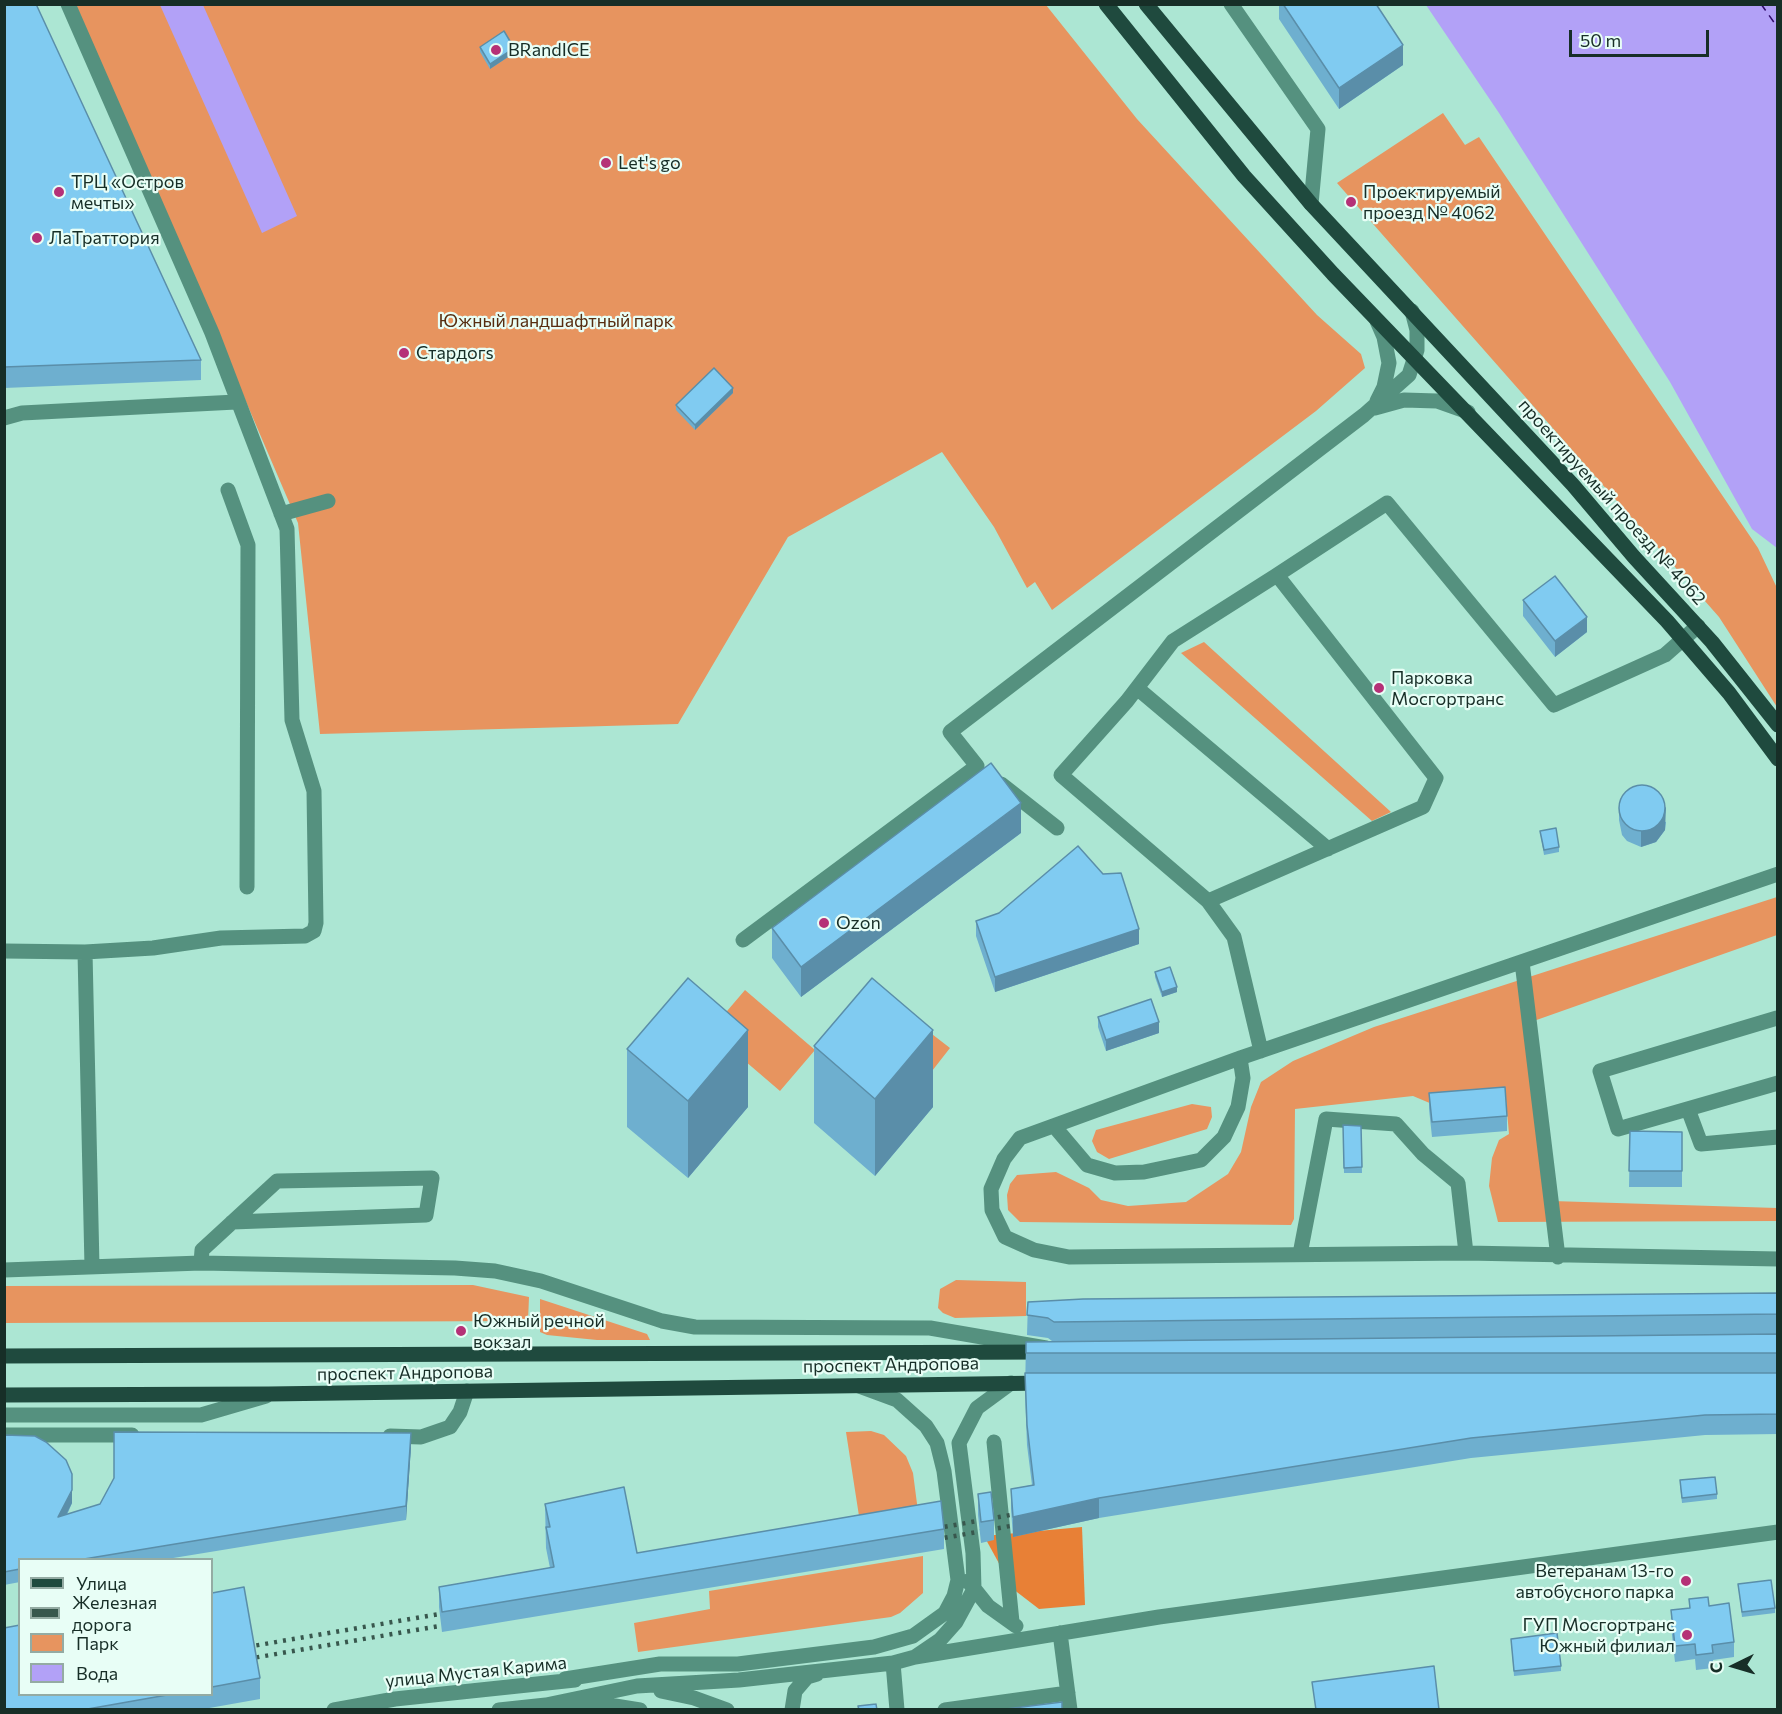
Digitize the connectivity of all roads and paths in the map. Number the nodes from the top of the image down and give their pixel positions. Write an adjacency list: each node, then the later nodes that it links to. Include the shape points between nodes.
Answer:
1 (68, 4): 9 (street, via 212,333)
2 (1106, 4): 7 (main road, via 1244,176)
3 (1146, 4): 5 (main road, проектируемый проезд № 4062)
4 (1231, 4): 5 (street, via 1318,129)
5 (1311, 204): 6 (main road, проектируемый проезд № 4062)
6 (1412, 311): 8 (street, via 1417,330); 17 (main road, проектируемый проезд № 4062)
7 (1376, 320): 8 (main road); 10 (street, via 1389,363 1384,387)
8 (1416, 357): 10 (street, via 1409,375); 11 (main road)
9 (236, 402): 12 (street, via 22,413); 15 (street)
10 (1372, 409): 11 (street, via 1404,400 1437,401); 22 (street, via 950,732)
11 (1469, 412): 18 (main road)
12 (4, 418)
13 (228, 490): 26 (street, via 248,545)
14 (328, 501): 15 (street)
15 (281, 514): 30 (street, via 287,529 292,720 314,791 314,931 305,936 221,938)
16 (1277, 574): 18 (street, via 1387,502 1554,705 1665,655); 19 (street, via 1173,641); 24 (street, via 1436,778 1423,807)
17 (1698, 626): 18 (street); 20 (main road, проектируемый проезд № 4062)
18 (1684, 639): 21 (main road)
19 (1137, 688): 24 (street); 27 (street, via 1061,775)
20 (1778, 724)
21 (1778, 759)
22 (977, 766): 23 (street); 28 (street)
23 (1057, 828)
24 (1328, 849): 27 (street)
25 (1778, 874): 31 (street)
26 (247, 887)
27 (1208, 901): 33 (street, via 1234,937)
28 (743, 940)
29 (4, 951): 30 (street)
30 (85, 952): 45 (street)
31 (1522, 962): 33 (street); 42 (street)
32 (1777, 1018): 36 (street, via 1600,1071 1618,1129)
33 (1261, 1051): 34 (street)
34 (1240, 1058): 37 (street); 37 (street, via 1243,1078 1238,1107 1224,1137 1202,1160 1144,1172 1115,1173 1087,1165)
35 (1778, 1083): 36 (street)
36 (1688, 1109): 38 (street, via 1701,1144)
37 (1054, 1126): 41 (street, via 1020,1138 1004,1159 991,1189 992,1210 1005,1237 1034,1250 1069,1257)
38 (1778, 1137)
39 (232, 1222): 39 (street, via 277,1181 432,1178 426,1215); 44 (street, via 202,1250)
40 (1466, 1253): 41 (street); 41 (street, via 1458,1183 1396,1124 1326,1119); 42 (street)
41 (1300, 1254)
42 (1558, 1257): 43 (street)
43 (1778, 1260)
44 (201, 1263): 45 (street); 47 (street, via 495,1271 586,1295 662,1321 695,1327 930,1328)
45 (92, 1267): 46 (street)
46 (4, 1270)
47 (1057, 1351): 48 (main road, проспект Андропова)
48 (4, 1356)
49 (1011, 1383): 50 (main road, проспект Андропова); 51 (main road, проспект Андропова); 62 (street, via 977,1408 959,1443)
50 (1057, 1383)
51 (854, 1385): 52 (main road, проспект Андропова); 61 (street, via 897,1400 926,1426 937,1443)
52 (467, 1391): 53 (main road, проспект Андропова); 58 (street, via 450,1427 421,1437)
53 (269, 1394): 54 (main road, проспект Андропова); 55 (street, via 201,1415)
54 (4, 1395)
55 (4, 1415)
56 (4, 1435): 57 (street)
57 (148, 1435)
58 (374, 1436)
59 (994, 1442): 63 (street)
60 (1778, 1532): 64 (street)
61 (955, 1555): 62 (street); 68 (street, via 958,1580 954,1596 945,1613 913,1636 874,1647)
62 (974, 1589): 63 (street, via 988,1606); 66 (street, via 956,1622)
63 (1012, 1622): 65 (street)
64 (1060, 1633): 65 (street); 73 (street)
65 (1030, 1637): 66 (street)
66 (915, 1658): 67 (street)
67 (893, 1663): 69 (street); 81 (street)
68 (738, 1664): 70 (street, via 660,1664); 71 (street)
69 (825, 1671): 71 (street); 80 (street, via 800,1684)
70 (565, 1679): 72 (street, улица Мустая Карима); 76 (street, улица Мустая Карима)
71 (712, 1683): 72 (street); 75 (street)
72 (638, 1686): 74 (street); 75 (street, улица Мустая Карима)
73 (1068, 1693): 82 (street); 83 (street)
74 (546, 1705): 77 (street); 78 (street)
75 (711, 1706): 79 (street, улица Мустая Карима)
76 (334, 1710)
77 (499, 1710)
78 (640, 1710)
79 (727, 1710)
80 (792, 1710)
81 (897, 1710)
82 (945, 1710)
83 (1070, 1710)

